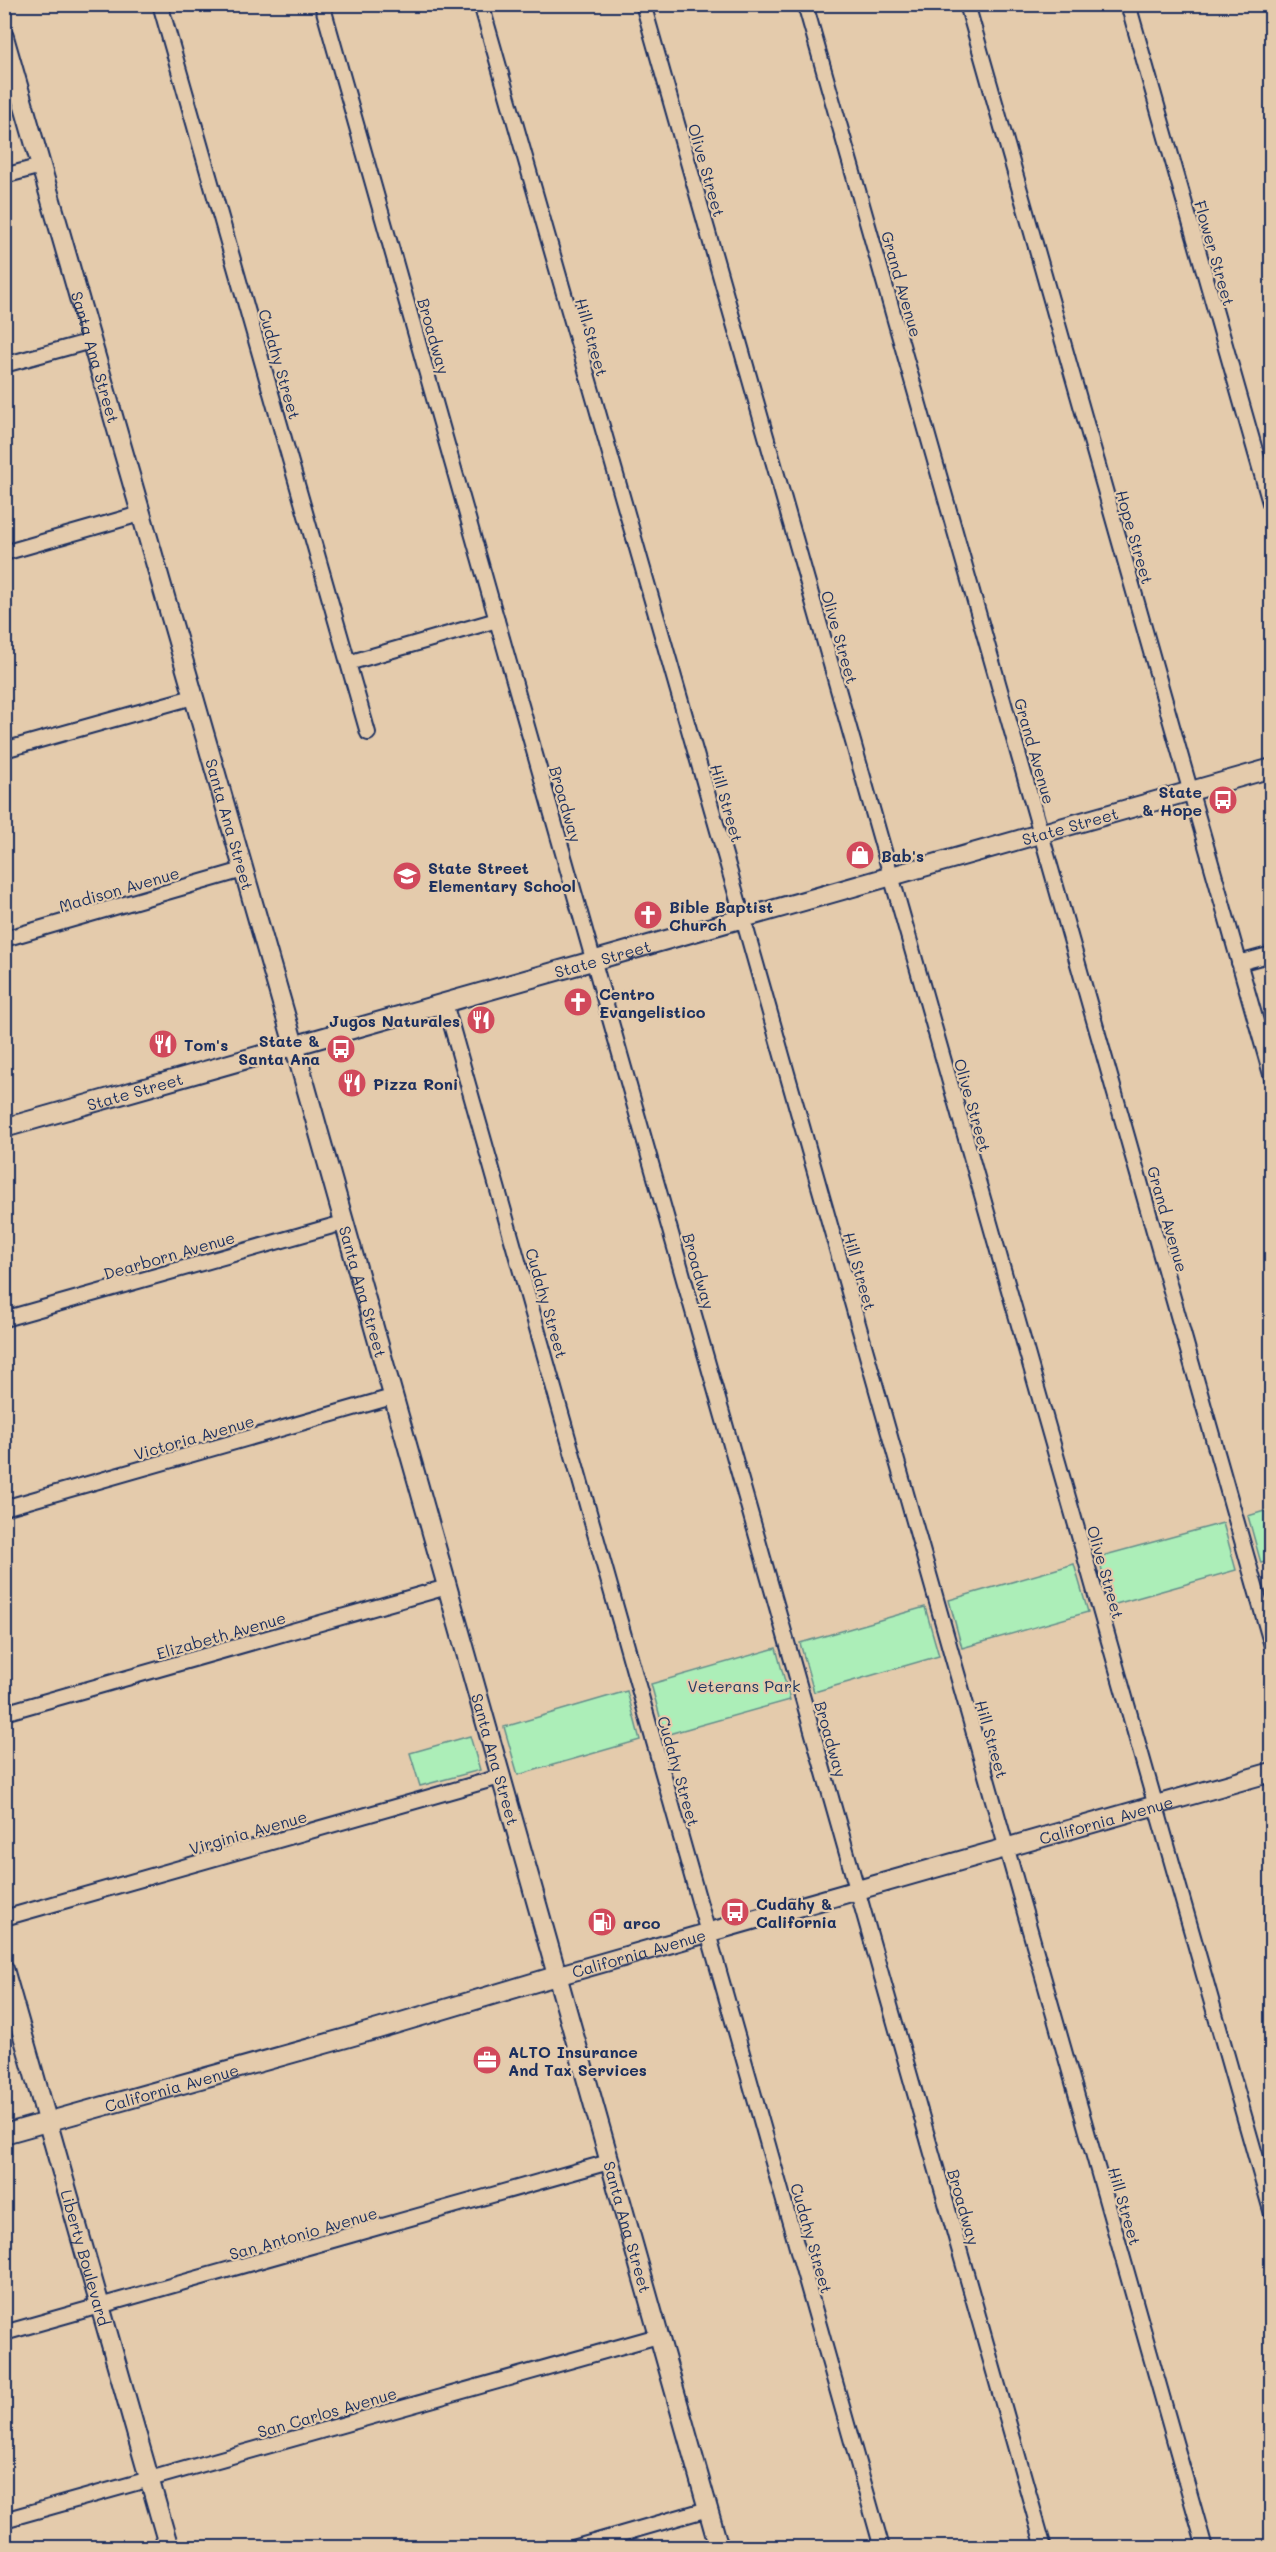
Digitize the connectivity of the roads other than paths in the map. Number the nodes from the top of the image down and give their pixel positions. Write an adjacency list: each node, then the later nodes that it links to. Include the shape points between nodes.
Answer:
1 (160, 4): 17 (street, Cudahy Street)
2 (322, 4): 16 (street, Broadway)
3 (481, 4): 26 (street, Hill Street)
4 (643, 4): 25 (street, Olive Street)
5 (805, 4): 23 (street, Grand Avenue)
6 (967, 4): 22 (street, Hope Street)
7 (1128, 4): 13 (street, Flower Street)
8 (4, 37): 9 (street, Santa Ana Street)
9 (41, 166): 10 (street); 11 (street, Santa Ana Street)
10 (4, 176)
11 (91, 340): 12 (street); 14 (street, Santa Ana Street)
12 (4, 365)
13 (1272, 510)
14 (140, 514): 15 (street); 18 (street, Santa Ana Street)
15 (4, 553)
16 (497, 620): 17 (street); 29 (street, Broadway)
17 (348, 663): 19 (street, Cudahy Street)
18 (193, 697): 20 (street); 24 (street, Santa Ana Street)
19 (368, 733)
20 (4, 750)
21 (1272, 768): 22 (street, State Street)
22 (1190, 791): 23 (street, State Street); 30 (street, Hope Street)
23 (1041, 834): 25 (street, State Street); 40 (street, Grand Avenue)
24 (243, 870): 27 (street, Madison Avenue); 32 (street, Santa Ana Street)
25 (891, 876): 26 (street, State Street); 44 (street, Olive Street)
26 (743, 918): 29 (street, State Street); 45 (street, Hill Street)
27 (4, 939)
28 (1272, 954): 30 (street)
29 (594, 961): 31 (street, State Street); 46 (street, Broadway)
30 (1239, 963): 33 (street, Hope Street)
31 (445, 1003): 32 (street, State Street); 48 (street, Cudahy Street)
32 (294, 1046): 34 (street, State Street); 35 (street, Santa Ana Street)
33 (1272, 1078)
34 (4, 1128)
35 (343, 1223): 36 (street, Dearborn Avenue); 37 (street, Santa Ana Street)
36 (4, 1319)
37 (392, 1397): 38 (street, Victoria Avenue); 39 (street, Santa Ana Street)
38 (4, 1508)
39 (447, 1587): 41 (street, Elizabeth Avenue); 43 (street, Santa Ana Street)
40 (1272, 1646)
41 (4, 1713)
42 (1272, 1772): 44 (street, California Avenue)
43 (500, 1777): 47 (street, Virginia Avenue); 50 (street, Santa Ana Street)
44 (1156, 1805): 45 (street, California Avenue); 54 (street, Olive Street)
45 (1006, 1848): 46 (street, California Avenue); 66 (street, Hill Street)
46 (857, 1890): 48 (street, California Avenue); 65 (street, Broadway)
47 (4, 1918)
48 (708, 1932): 50 (street, California Avenue); 64 (street, Cudahy Street)
49 (4, 1969): 51 (street, Liberty Boulevard)
50 (556, 1976): 51 (street, California Avenue); 53 (street, Santa Ana Street)
51 (47, 2121): 52 (street, California Avenue); 55 (street, Liberty Boulevard)
52 (4, 2134)
53 (609, 2162): 55 (street, San Antonio Avenue); 57 (street, Santa Ana Street)
54 (1272, 2214)
55 (100, 2306): 56 (street, San Antonio Avenue); 58 (street, Liberty Boulevard)
56 (4, 2333)
57 (658, 2336): 58 (street, San Carlos Avenue); 59 (street, Santa Ana Street)
58 (149, 2480): 60 (street, San Carlos Avenue); 61 (street, Liberty Boulevard)
59 (708, 2509): 62 (street); 63 (street, Santa Ana Street)
60 (4, 2520)
61 (169, 2547)
62 (573, 2547)
63 (719, 2547)
64 (882, 2547)
65 (1044, 2547)
66 (1205, 2547)

